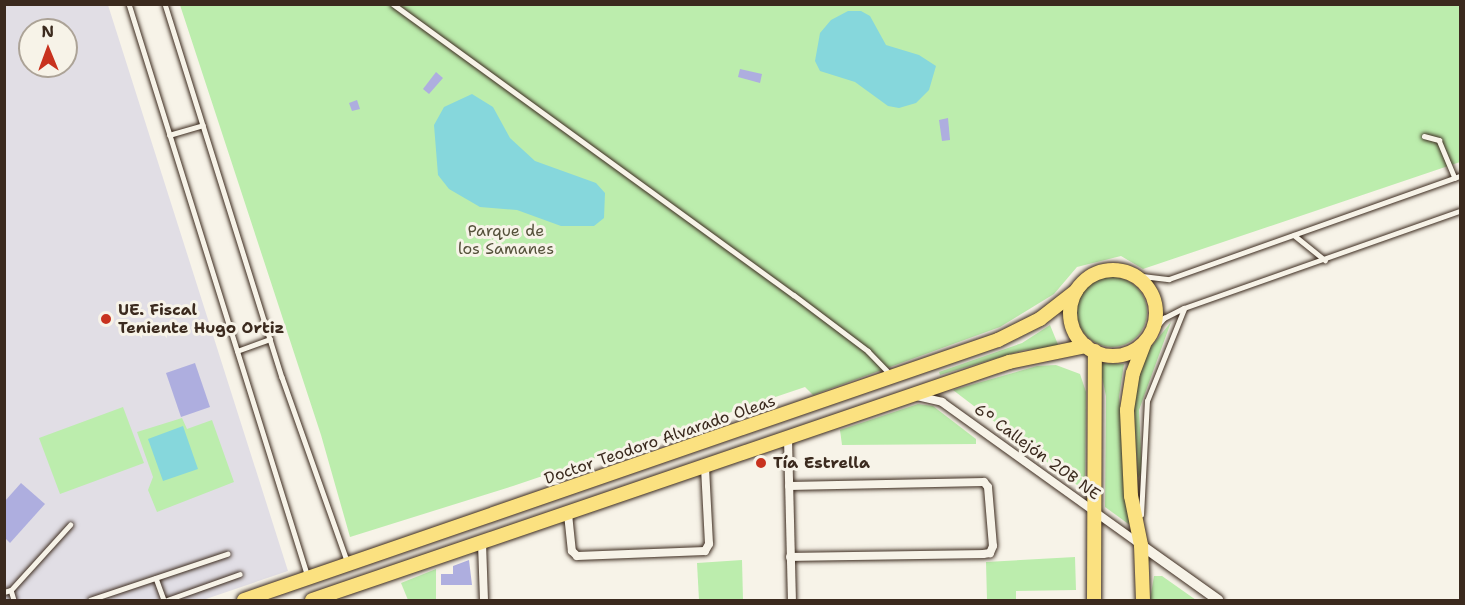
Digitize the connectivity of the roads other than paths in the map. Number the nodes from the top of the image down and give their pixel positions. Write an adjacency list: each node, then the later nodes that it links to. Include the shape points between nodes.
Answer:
1 (129, 4): 5 (lane)
2 (165, 4): 4 (lane)
3 (393, 4): 20 (lane, via 794,295 868,351)
4 (203, 125): 5 (lane); 15 (lane)
5 (169, 135): 17 (lane)
6 (1424, 136): 7 (lane, via 1439,140)
7 (1458, 177): 9 (lane)
8 (1461, 212): 10 (lane)
9 (1294, 235): 10 (lane); 11 (lane, via 1169,279)
10 (1324, 260): 13 (lane)
11 (1134, 275): 12 (main road, via 1102,271); 14 (main road, via 1154,301)
12 (1076, 291): 16 (main road, via 1071,320); 20 (main road, Doctor Teodoro Alvarado Oleas, via 1014,333)
13 (1184, 308): 14 (lane, via 1164,318); 28 (lane, via 1148,401)
14 (1148, 337): 16 (main road, via 1125,354); 28 (main road, via 1133,373 1127,410 1131,496)
15 (270, 339): 17 (lane); 32 (lane)
16 (1091, 348): 18 (main road); 19 (main road)
17 (237, 351): 35 (lane)
18 (1063, 351): 19 (main road, via 1083,357); 21 (main road, via 1017,360)
19 (1096, 369): 25 (main road)
20 (892, 377): 32 (main road, Doctor Teodoro Alvarado Oleas)
21 (911, 396): 22 (main road); 25 (street, 6° Callejón 20B NE, via 942,402)
22 (788, 439): 23 (main road); 24 (street)
23 (705, 467): 26 (main road); 26 (street, via 709,544 705,551 577,556 572,551)
24 (789, 486): 31 (street); 31 (street, via 984,482 988,487 993,546 990,553 982,554)
25 (1092, 510): 28 (street, 6° Callejón 20B NE); 45 (main road)
26 (568, 514): 29 (main road)
27 (70, 525): 36 (lane)
28 (1141, 542): 46 (main road); 47 (street)
29 (482, 543): 42 (main road); 43 (street)
30 (226, 554): 34 (lane)
31 (790, 557): 44 (street)
32 (349, 566): 35 (main road, Doctor Teodoro Alvarado Oleas)
33 (240, 574): 40 (lane)
34 (156, 578): 39 (lane); 40 (lane)
35 (309, 579): 41 (main road, Doctor Teodoro Alvarado Oleas)
36 (10, 590): 37 (lane); 38 (lane)
37 (4, 592)
38 (14, 600)
39 (90, 600)
40 (166, 600)
41 (244, 600)
42 (312, 600)
43 (484, 600)
44 (792, 600)
45 (1094, 600)
46 (1143, 600)
47 (1218, 600)

